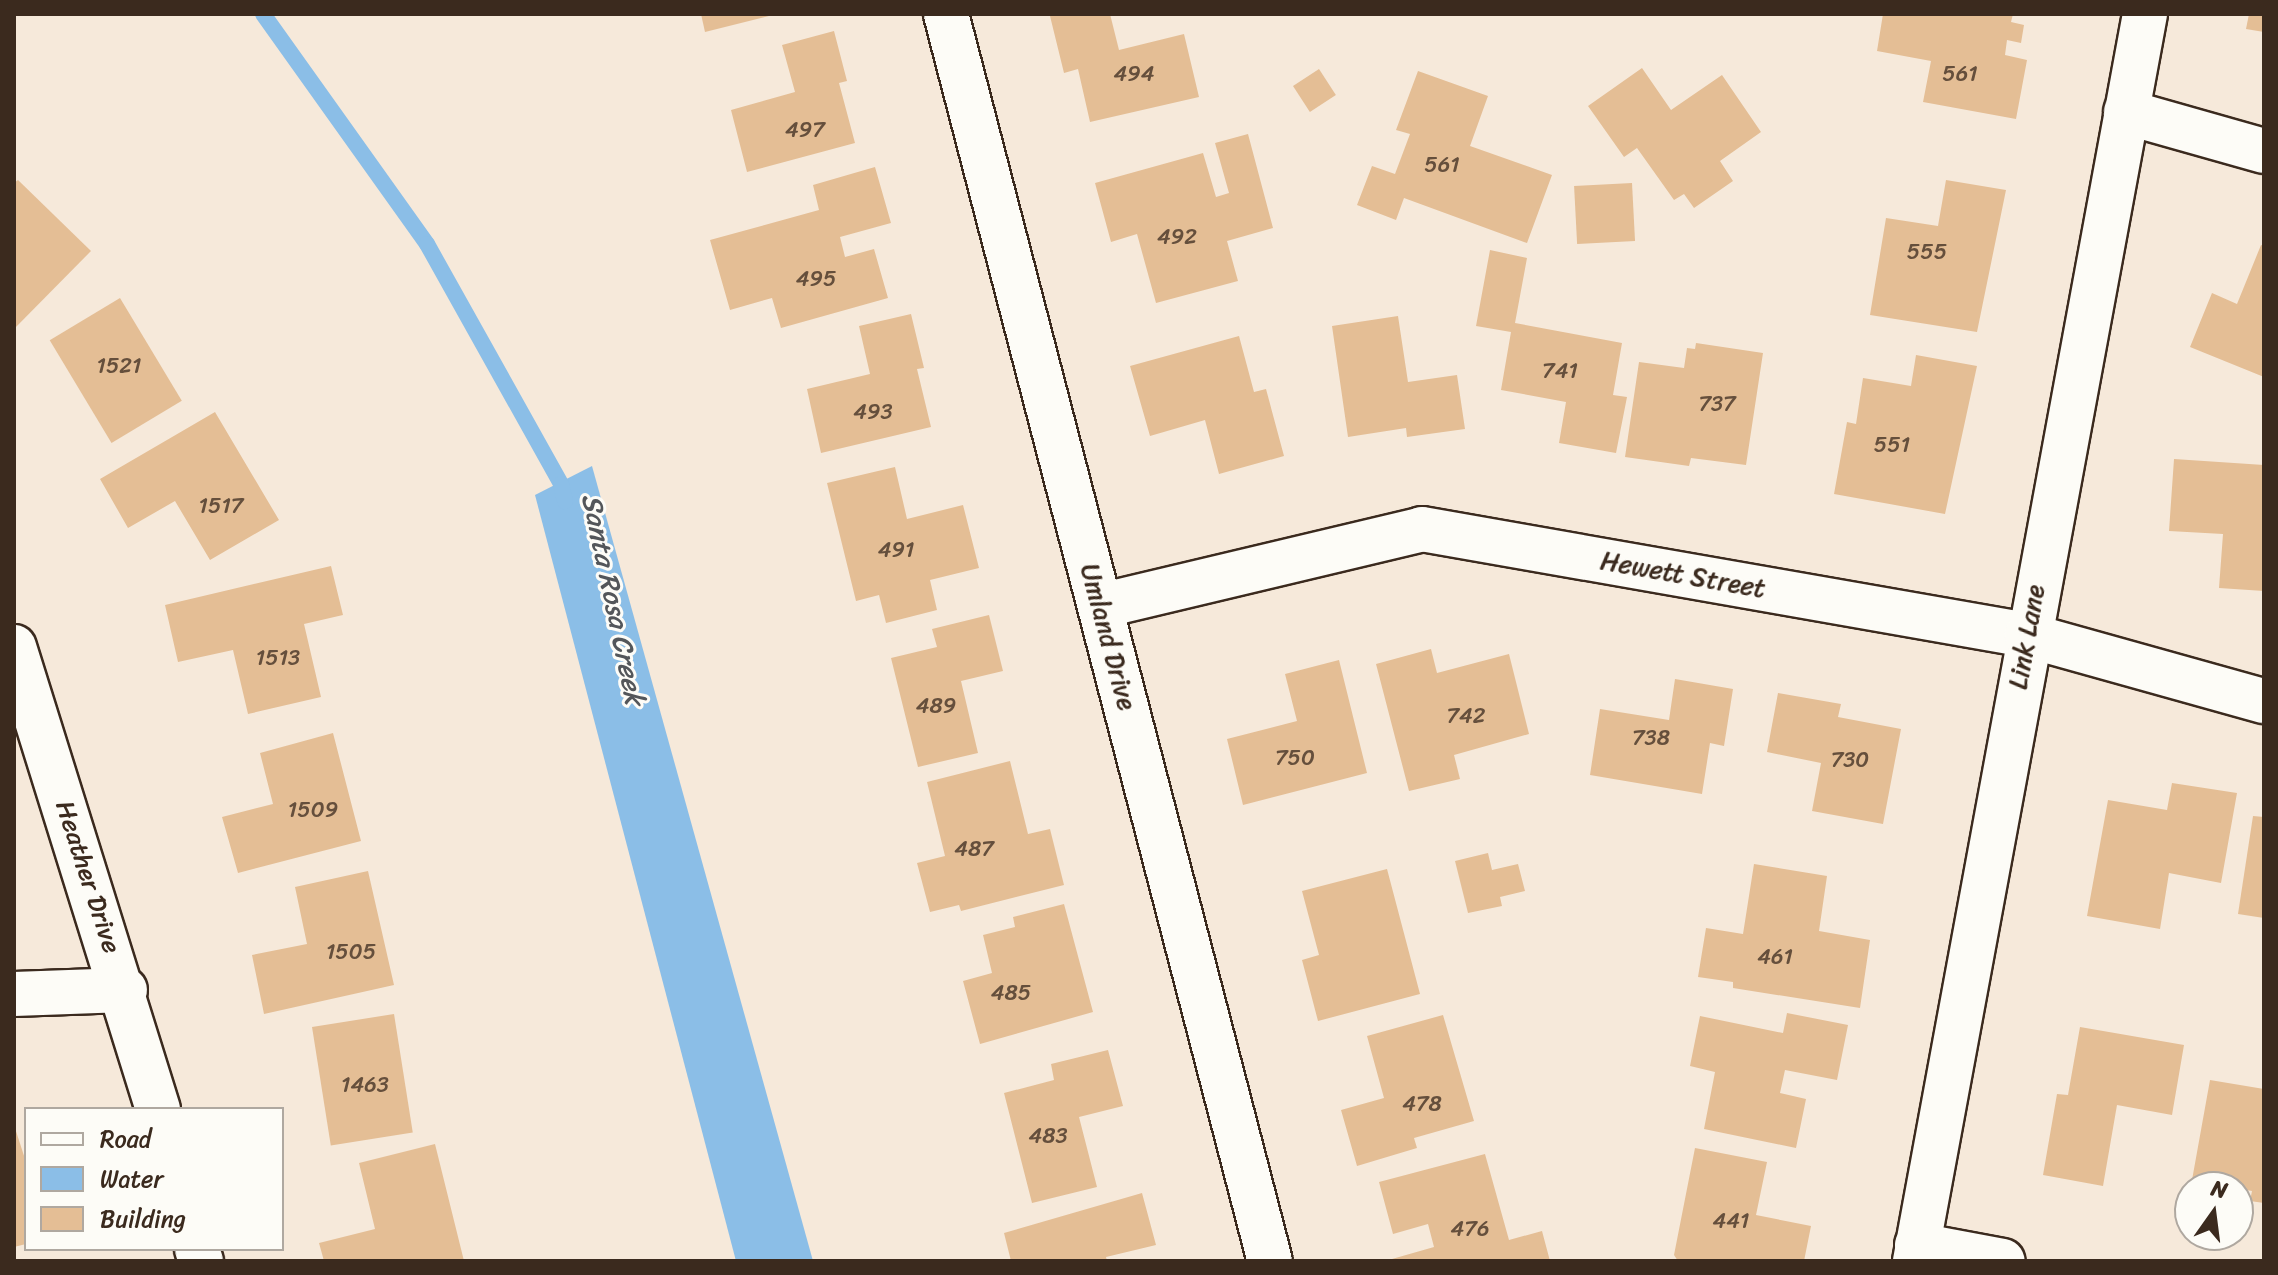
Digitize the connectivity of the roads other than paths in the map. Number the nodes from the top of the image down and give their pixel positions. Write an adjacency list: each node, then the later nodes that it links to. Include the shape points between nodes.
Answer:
1 (946, 14): 5 (street, Umland Drive)
2 (2145, 14): 3 (street, Link Lane)
3 (2126, 112): 4 (street); 6 (street, Link Lane)
4 (2264, 151)
5 (1100, 606): 6 (street, Hewett Street, via 1422,529); 13 (street, Umland Drive)
6 (2027, 635): 8 (street, Hewett Street); 12 (street, Link Lane)
7 (14, 647): 9 (street, Heather Drive)
8 (2264, 701)
9 (125, 990): 10 (street); 11 (street, Heather Drive)
10 (14, 994)
11 (157, 1107)
12 (1916, 1253): 14 (street)
13 (1270, 1261)
14 (2003, 1261)

